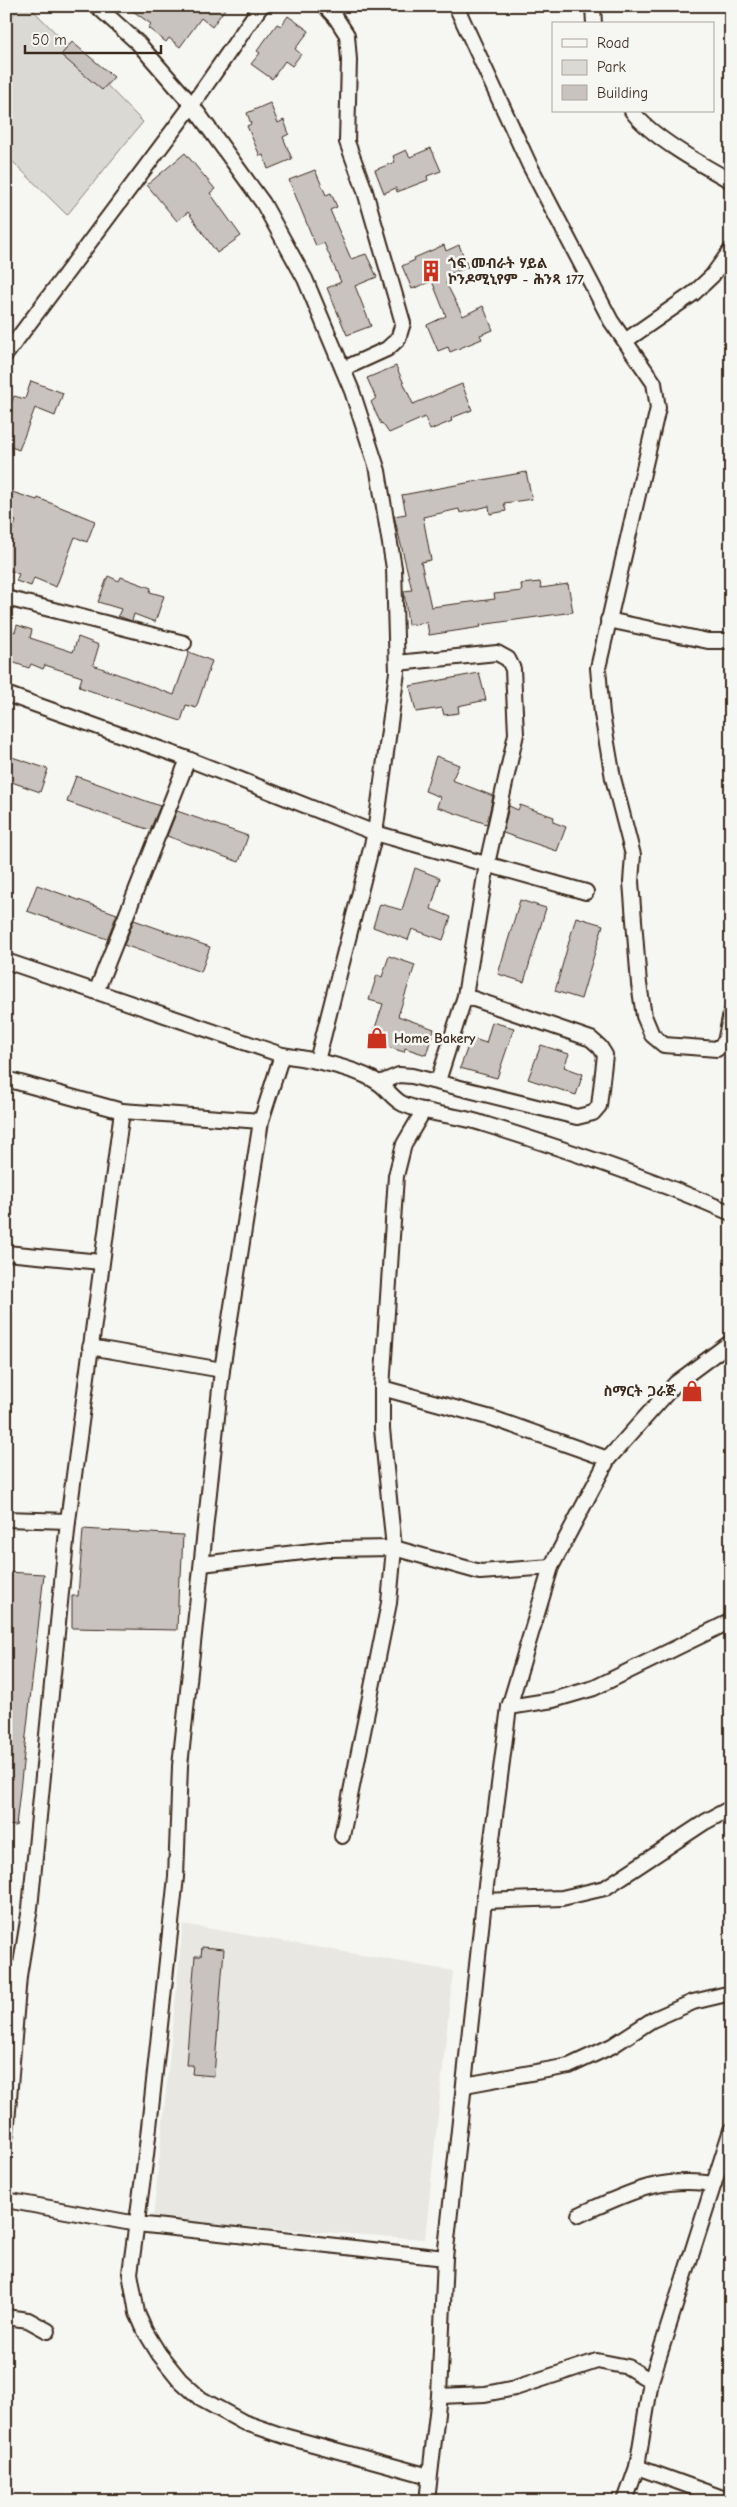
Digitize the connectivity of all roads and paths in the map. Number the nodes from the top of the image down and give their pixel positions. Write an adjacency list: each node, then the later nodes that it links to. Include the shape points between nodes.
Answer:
1 (97, 6): 7 (street, via 138,43)
2 (260, 6): 7 (street)
3 (325, 6): 13 (street, via 347,35 347,142 364,188 403,323 398,339 386,349)
4 (456, 6): 11 (street, via 529,164 611,321)
5 (593, 6): 6 (street)
6 (594, 22)
7 (192, 105): 12 (street); 13 (street, via 263,203 305,280)
8 (633, 112): 9 (street, via 638,120 678,149)
9 (731, 181)
10 (731, 250): 11 (street, via 712,276 694,293)
11 (625, 341): 15 (street, via 654,383 658,408)
12 (6, 354)
13 (343, 369): 18 (street, via 378,471 394,568)
14 (6, 598): 17 (street)
15 (608, 620): 16 (street, via 708,641); 27 (street, via 598,668 599,687 613,778 633,855 631,892 644,1016 652,1036 664,1045 716,1049 725,1042)
16 (731, 641)
17 (184, 643)
18 (397, 663): 21 (street); 22 (street, via 497,653 508,659 513,669 516,734)
19 (6, 694): 20 (street)
20 (188, 759): 21 (street); 25 (street)
21 (375, 832): 22 (street); 29 (street)
22 (487, 864): 23 (street); 26 (street)
23 (586, 892)
24 (6, 961): 25 (street)
25 (96, 992): 28 (street)
26 (465, 996): 31 (street); 31 (street, via 591,1039 605,1055 599,1106 593,1113 577,1117)
27 (731, 1013)
28 (282, 1056): 29 (street); 35 (street)
29 (317, 1061): 32 (street)
30 (6, 1078): 34 (street)
31 (438, 1081): 32 (street, via 399,1075)
32 (380, 1083): 33 (street, via 401,1103)
33 (424, 1110): 36 (street, via 482,1123 627,1171); 42 (street, via 404,1144 396,1176)
34 (122, 1111): 35 (street); 38 (street)
35 (261, 1121): 41 (street)
36 (731, 1213)
37 (6, 1253): 38 (street)
38 (101, 1262): 40 (street)
39 (731, 1342): 43 (street, via 676,1383)
40 (90, 1346): 41 (street); 45 (street)
41 (222, 1370): 47 (street)
42 (382, 1388): 43 (street, via 495,1419); 46 (street, via 382,1428)
43 (608, 1459): 48 (street)
44 (6, 1520): 45 (street)
45 (68, 1520): 55 (street, via 30,1908)
46 (394, 1548): 47 (street, via 329,1549); 48 (street, via 480,1572); 52 (street, via 389,1603)
47 (202, 1564): 63 (street, via 180,1766 176,1877)
48 (551, 1567): 50 (street)
49 (731, 1621): 50 (street, via 594,1688 553,1700)
50 (509, 1707): 53 (street)
51 (731, 1808): 53 (street, via 605,1888 562,1898)
52 (342, 1836)
53 (484, 1901): 57 (street)
54 (6, 1964): 55 (street)
55 (19, 1976): 59 (street)
56 (731, 1993): 57 (street, via 693,2002 652,2020 612,2046 569,2066)
57 (465, 2085): 64 (street)
58 (731, 2130): 60 (street)
59 (6, 2135)
60 (714, 2184): 62 (street, via 690,2181 658,2183); 67 (street)
61 (6, 2200): 63 (street)
62 (579, 2215)
63 (137, 2224): 64 (street); 70 (street, via 130,2273 137,2313 159,2354 201,2399 243,2422)
64 (446, 2258): 68 (street)
65 (6, 2317): 66 (street, via 28,2320)
66 (48, 2330)
67 (651, 2381): 68 (street, via 628,2367 596,2361 515,2388 484,2394); 69 (street)
68 (439, 2396): 70 (street)
69 (637, 2467): 72 (street); 73 (street)
70 (430, 2476): 71 (street)
71 (427, 2501)
72 (625, 2501)
73 (731, 2501)

